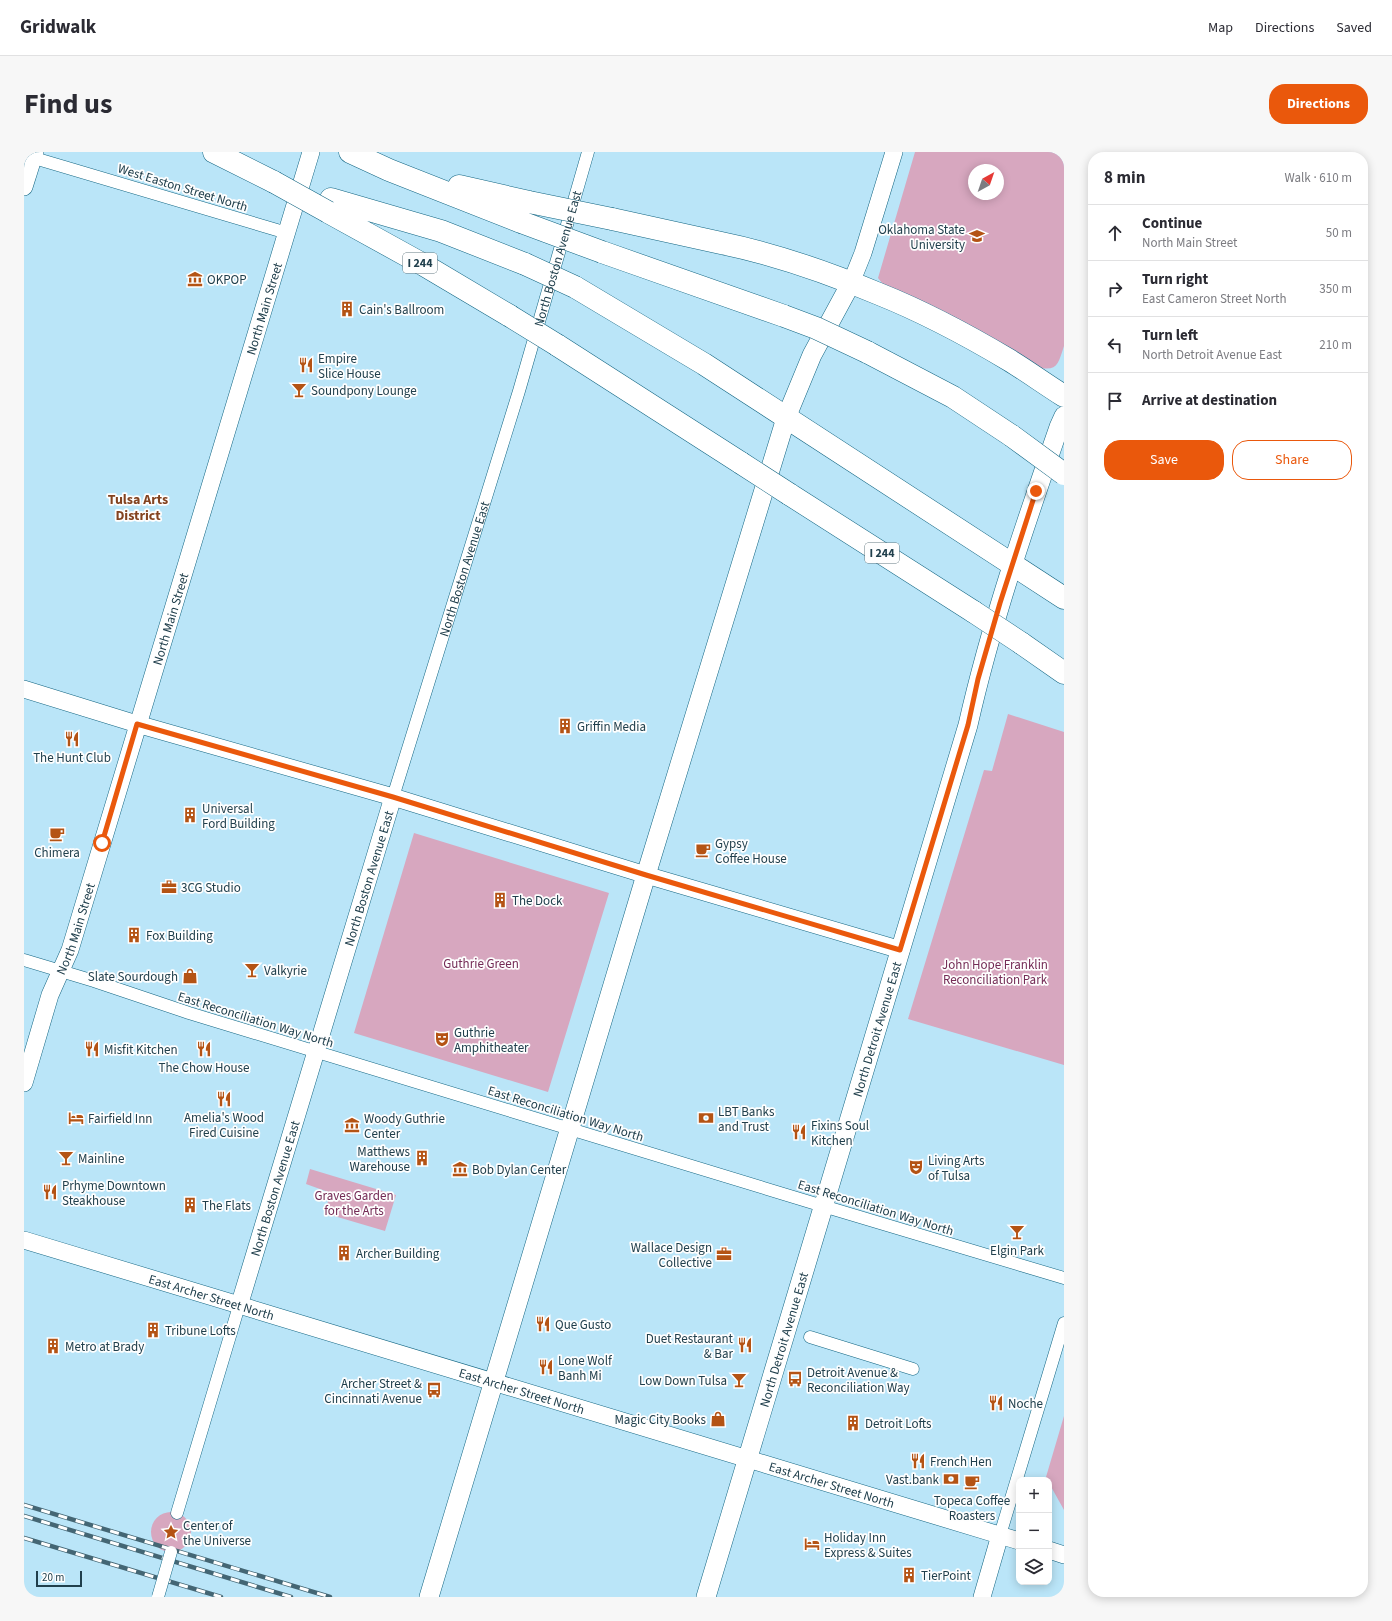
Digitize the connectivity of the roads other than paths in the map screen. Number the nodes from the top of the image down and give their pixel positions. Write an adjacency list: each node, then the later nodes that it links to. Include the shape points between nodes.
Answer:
1 (214, 152): 9 (highway, bridge, via 274,182)
2 (310, 152): 10 (street, North Main Street)
3 (350, 152): 7 (highway)
4 (588, 152): 21 (street, North Boston Avenue East, via 519,391)
5 (894, 152): 11 (street, via 863,253)
6 (30, 155): 8 (street); 10 (street, West Easton Street North)
7 (389, 170): 11 (highway, bridge, via 723,243); 15 (highway, bridge, via 602,252 816,328 920,378 953,397)
8 (24, 187)
9 (330, 205): 14 (highway, bridge, via 441,231 575,287 704,364); 18 (highway, I 244, bridge, via 741,463 974,612)
10 (287, 233): 20 (street, North Main Street)
11 (851, 283): 12 (highway, via 924,314 972,339); 14 (main road, via 812,355)
12 (1064, 396)
13 (1064, 416): 16 (main road, North Detroit Avenue East)
14 (786, 418): 16 (highway); 22 (main road)
15 (1064, 474)
16 (1012, 563): 17 (highway); 23 (main road, North Detroit Avenue East, via 978,679 968,725)
17 (1064, 598)
18 (1064, 673)
19 (24, 689): 20 (street)
20 (137, 724): 21 (street); 25 (street, North Main Street, via 70,950)
21 (393, 797): 22 (street); 26 (street, North Boston Avenue East)
22 (646, 875): 23 (street); 28 (main road)
23 (900, 950): 29 (main road, North Detroit Avenue East)
24 (24, 960): 25 (street, East Reconciliation Way North)
25 (61, 971): 26 (street, East Reconciliation Way North); 27 (street, North Main Street, via 50,995)
26 (317, 1052): 28 (street, East Reconciliation Way North); 32 (street, North Boston Avenue East)
27 (24, 1083)
28 (570, 1128): 29 (street, East Reconciliation Way North); 36 (main road)
29 (823, 1206): 31 (street, East Reconciliation Way North); 37 (main road, North Detroit Avenue East)
30 (24, 1240): 32 (street, East Archer Street North)
31 (1064, 1278)
32 (239, 1306): 36 (street, East Archer Street North); 38 (street, North Boston Avenue East)
33 (1064, 1323): 39 (street)
34 (810, 1337): 35 (street)
35 (913, 1369)
36 (494, 1382): 37 (street, East Archer Street North); 45 (main road)
37 (747, 1459): 39 (street, East Archer Street North); 46 (main road, North Detroit Avenue East)
38 (177, 1514)
39 (1000, 1535): 40 (street, East Archer Street North); 47 (street)
40 (1016, 1540)
41 (1052, 1551): 43 (street)
42 (171, 1552): 44 (street, bridge)
43 (1064, 1555)
44 (158, 1597)
45 (428, 1597)
46 (706, 1597)
47 (982, 1597)

